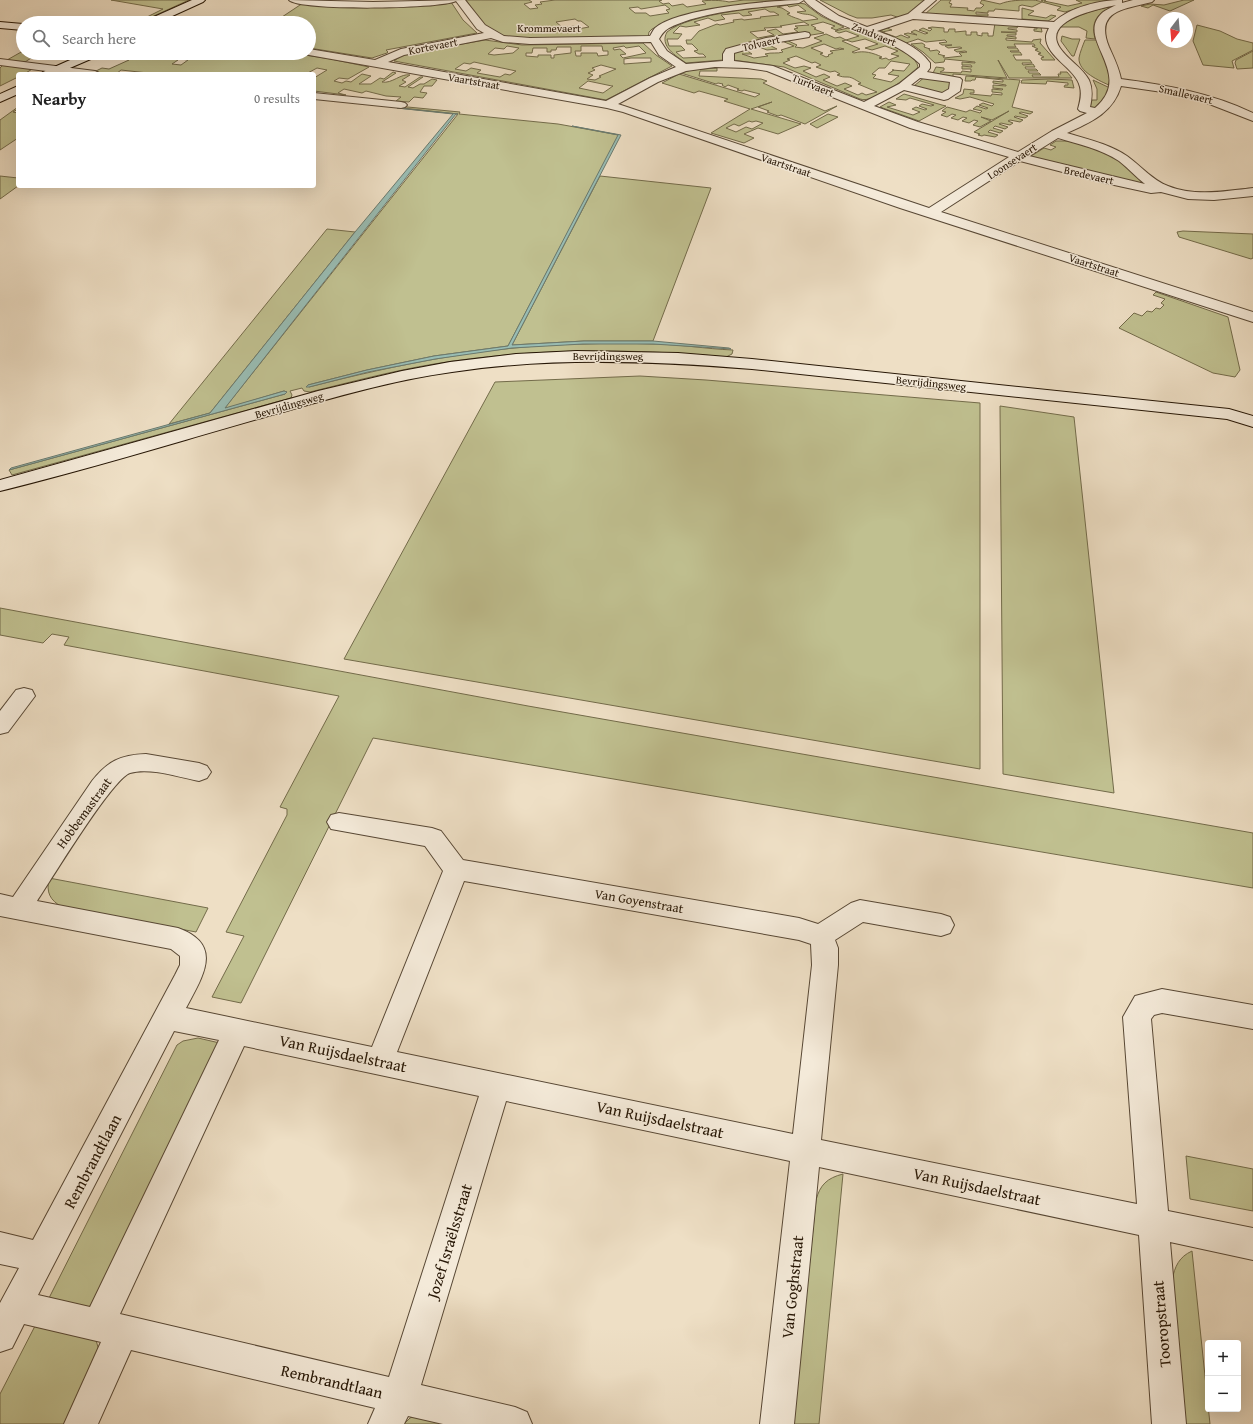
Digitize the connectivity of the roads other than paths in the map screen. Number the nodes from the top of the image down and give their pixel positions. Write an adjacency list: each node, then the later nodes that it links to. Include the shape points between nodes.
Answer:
1 (200, 0): 10 (street)
2 (294, 0): 3 (street, via 371,6)
3 (452, 0)
4 (460, 0): 16 (street, Krommevaert, via 475,22)
5 (799, 0): 18 (street, via 690,17 665,26 658,31)
6 (810, 0): 15 (street, Zandvaert, via 838,20)
7 (931, 0): 11 (street)
8 (1149, 0): 9 (street)
9 (1133, 3): 13 (street, via 1119,2 1088,9); 29 (street, via 1112,10 1104,15 1099,24 1099,36 1114,69)
10 (168, 16)
11 (912, 16): 13 (street); 15 (street)
12 (0, 25): 14 (street)
13 (1056, 25): 37 (street, via 1052,35 1053,44 1082,77 1087,91 1084,109)
14 (16, 26)
15 (865, 31): 28 (street, Zandvaert, via 892,41 920,56 925,68)
16 (492, 35): 18 (street, Krommevaert, via 522,41); 23 (street, Kortevaert, via 401,52)
17 (805, 35): 25 (street, Tolvaert, via 766,41 730,51)
18 (654, 39): 26 (street, via 663,53)
19 (316, 53): 23 (street, Vaartstraat)
20 (72, 60): 24 (street)
21 (78, 60): 24 (street)
22 (0, 62): 27 (street)
23 (376, 63): 35 (street, Vaartstraat)
24 (67, 64): 27 (street)
25 (729, 64): 26 (street, Turfvaert); 36 (street, Turfvaert, via 769,68)
26 (684, 68): 35 (street, Turfvaert, via 654,80)
27 (51, 72)
28 (919, 74): 30 (street); 30 (street, via 956,77 954,91 944,97)
29 (1116, 82): 37 (street, Loonsevaert, via 1112,97 1106,105); 38 (street, Smallevaert, via 1197,95)
30 (903, 86): 36 (street)
31 (16, 90): 33 (street)
32 (316, 96): 34 (street)
33 (0, 99)
34 (401, 105)
35 (608, 105): 40 (street, Vaartstraat)
36 (864, 106): 41 (street, Turfvaert, via 947,136)
37 (1095, 112): 39 (street, Loonsevaert)
38 (1253, 116)
39 (1056, 134): 41 (street, Loonsevaert); 43 (street, Bredevaert, via 1120,156)
40 (762, 157): 42 (street); 45 (street, Vaartstraat)
41 (1019, 157): 43 (street, Bredevaert, via 1105,179); 45 (street, Loonsevaert)
42 (735, 160)
43 (1162, 189): 44 (street, Bredevaert, via 1193,196)
44 (1253, 192)
45 (931, 213): 46 (street, Vaartstraat)
46 (1253, 317)
47 (1253, 412): 48 (street, Bevrijdingsweg)
48 (1229, 414): 49 (street, Bevrijdingsweg); 50 (street, Bevrijdingsweg, via 678,358 547,357 450,367 324,394)
49 (1253, 422)
50 (0, 486)
51 (24, 696): 52 (street)
52 (0, 726)
53 (199, 772): 56 (street, Hobbemastraat, via 145,763 130,763 116,770 100,787)
54 (338, 822): 55 (street, via 432,838)
55 (456, 869): 58 (street, Van Goyenstraat, via 799,929); 62 (street)
56 (9, 907): 59 (street, Hobbemastraat, via 178,939 193,951 193,965)
57 (941, 925): 58 (street, via 860,911)
58 (821, 936): 64 (street, via 825,948 825,965)
59 (167, 1016): 61 (street, Van Ruijsdaelstraat); 68 (street, Rembrandtlaan)
60 (1253, 1017): 65 (street, via 1162,1001 1146,1005 1137,1017)
61 (237, 1031): 62 (street, Van Ruijsdaelstraat); 70 (street)
62 (380, 1061): 63 (street, Van Ruijsdaelstraat)
63 (497, 1085): 64 (street, Van Ruijsdaelstraat); 72 (street, Jozef Israëlsstraat)
64 (807, 1150): 65 (street, Van Ruijsdaelstraat); 76 (street, Van Goghstraat)
65 (1152, 1223): 66 (street, Van Ruijsdaelstraat); 77 (street, Tooropstraat)
66 (1253, 1244)
67 (0, 1248): 68 (street)
68 (41, 1258): 69 (street, Rembrandtlaan)
69 (16, 1306): 70 (street, Rembrandtlaan); 71 (street, Rembrandtlaan)
70 (111, 1328): 72 (street, Rembrandtlaan); 74 (street)
71 (0, 1336)
72 (393, 1410): 73 (street)
73 (466, 1418): 75 (street)
74 (81, 1424)
75 (515, 1424)
76 (777, 1424)
77 (1169, 1424)

